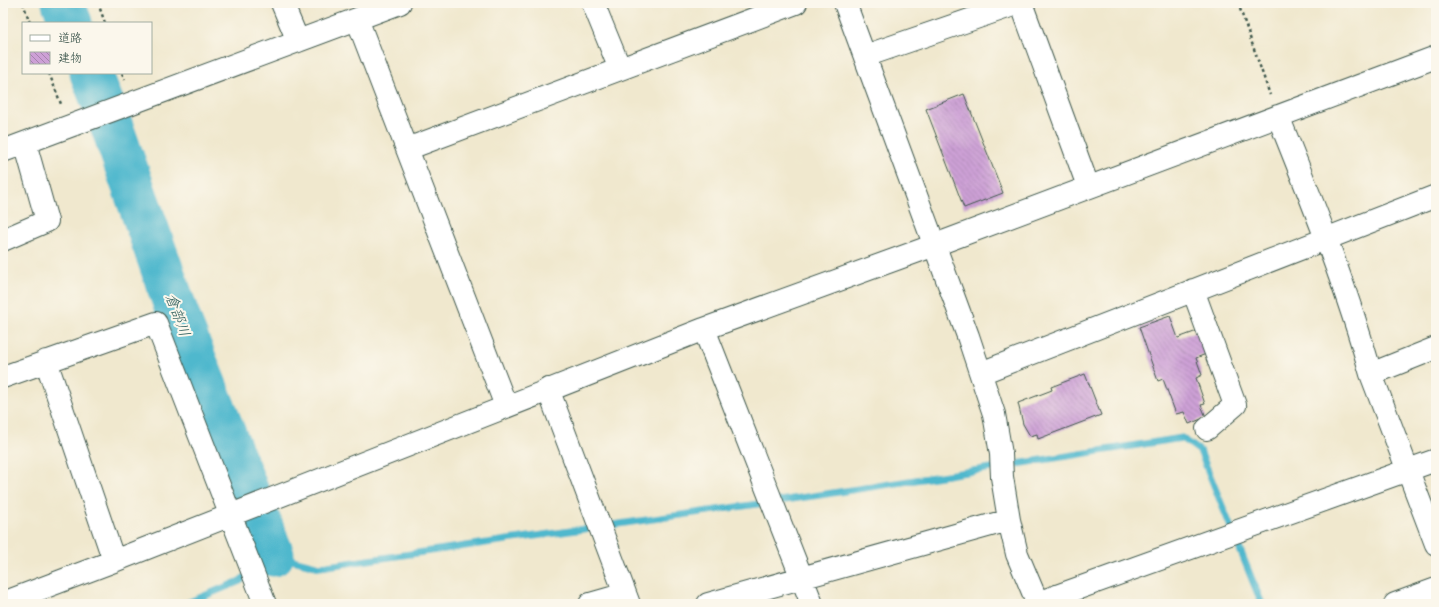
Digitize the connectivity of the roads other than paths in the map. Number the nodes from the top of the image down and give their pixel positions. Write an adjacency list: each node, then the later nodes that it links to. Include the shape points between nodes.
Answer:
1 (282, 3): 8 (street)
2 (593, 3): 11 (street)
3 (796, 3): 11 (street)
4 (845, 3): 9 (street)
5 (1020, 3): 9 (street); 16 (street)
6 (391, 4): 7 (street)
7 (357, 19): 8 (street); 14 (street)
8 (298, 41): 13 (street)
9 (865, 56): 20 (street)
10 (1436, 56): 12 (street)
11 (620, 69): 14 (street)
12 (1278, 116): 16 (street); 18 (street)
13 (25, 143): 15 (street); 19 (street, via 47,221)
14 (407, 149): 29 (street)
15 (3, 151)
16 (1088, 186): 20 (street)
17 (1436, 196): 18 (street)
18 (1327, 238): 21 (street); 26 (street)
19 (3, 240)
20 (935, 245): 22 (street); 25 (street)
21 (1193, 290): 25 (street); 30 (street, via 1235,405)
22 (704, 329): 28 (street); 37 (street)
23 (1436, 348): 26 (street)
24 (46, 361): 27 (street); 33 (street, via 156,323); 36 (street)
25 (980, 373): 34 (street, via 994,414 1002,454 1002,477)
26 (1371, 374): 32 (street)
27 (3, 377)
28 (548, 389): 29 (street); 40 (street)
29 (506, 406): 33 (street)
30 (1207, 429)
31 (1436, 460): 32 (street)
32 (1407, 471): 35 (street); 42 (street)
33 (233, 513): 36 (street); 38 (street)
34 (1009, 520): 37 (street); 42 (street, via 1018,554)
35 (1436, 544)
36 (114, 561): 41 (street)
37 (802, 578): 44 (street); 45 (street)
38 (258, 585)
39 (1436, 589): 46 (street)
40 (627, 599): 43 (street)
41 (3, 603)
42 (1038, 603)
43 (590, 604)
44 (708, 604)
45 (812, 604)
46 (1394, 604)

